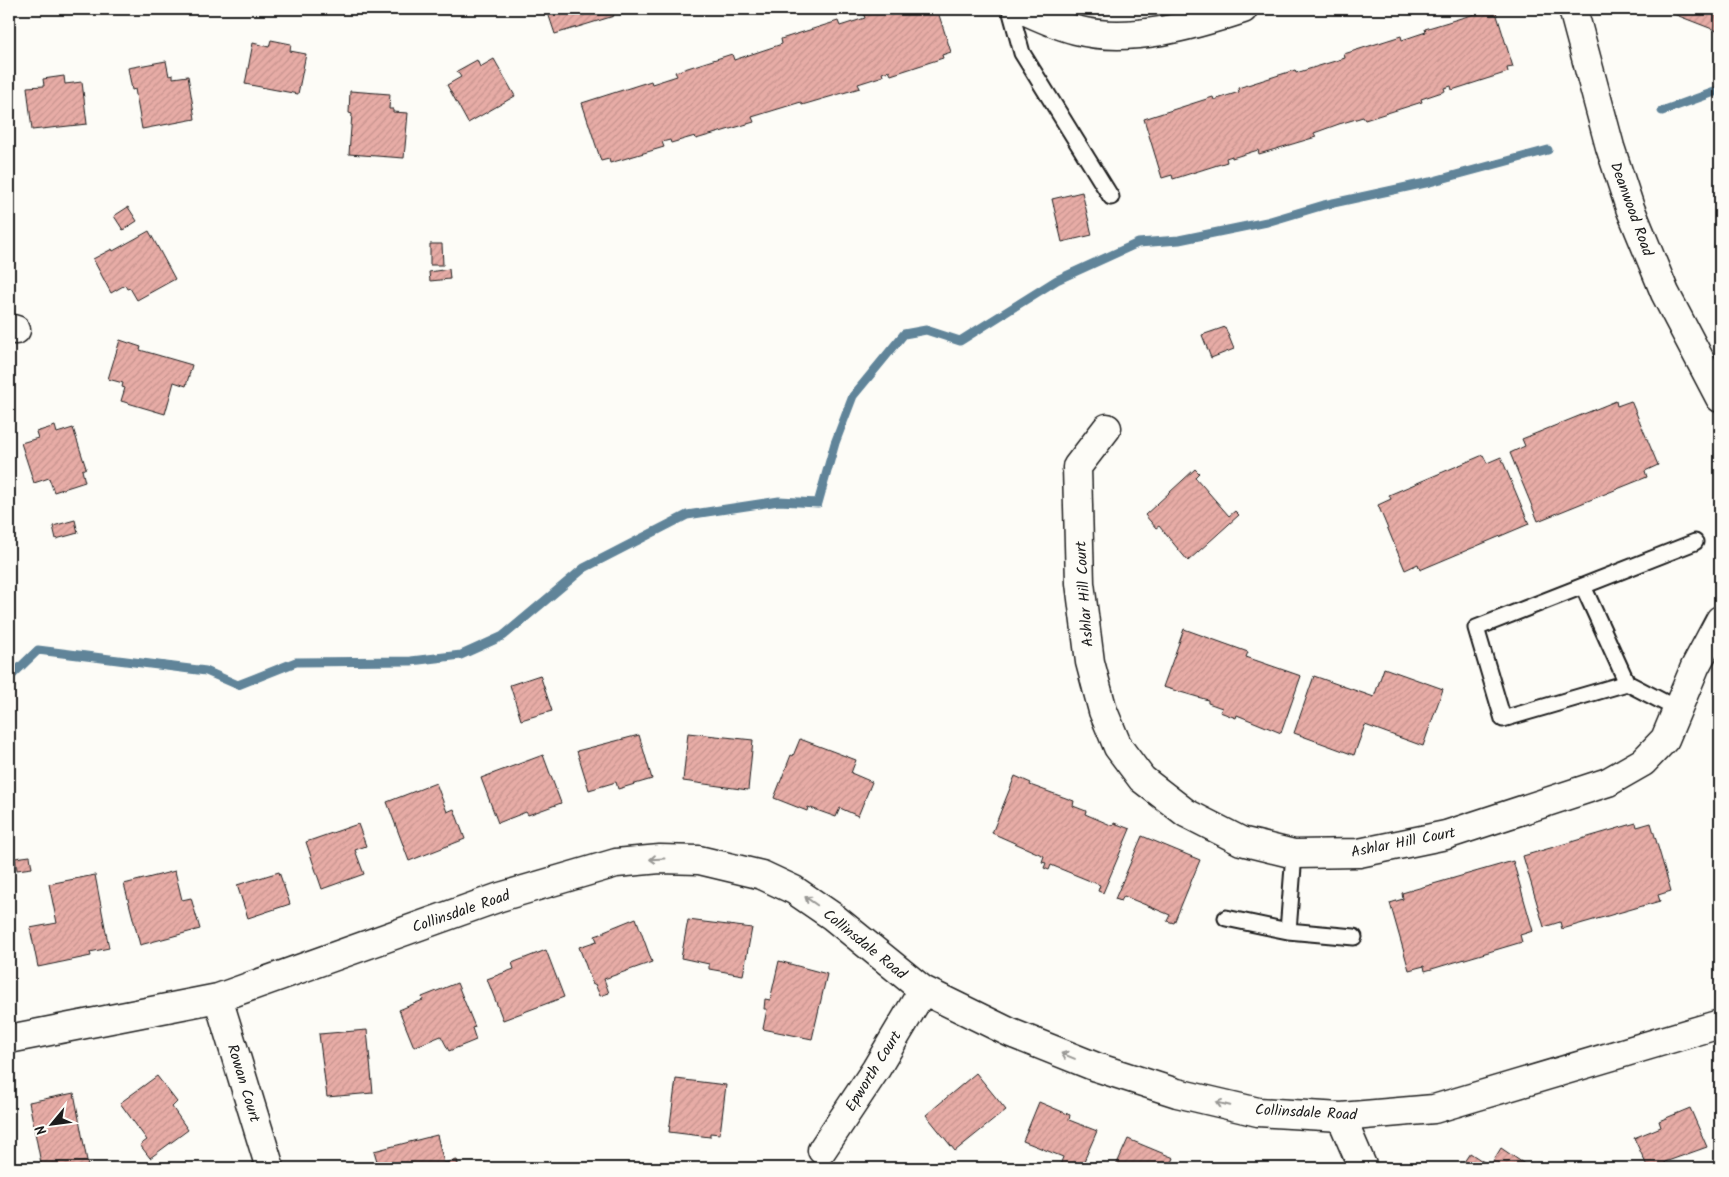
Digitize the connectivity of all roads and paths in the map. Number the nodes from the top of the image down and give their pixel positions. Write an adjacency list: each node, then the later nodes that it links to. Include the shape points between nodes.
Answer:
1 (1010, 9): 6 (lane, via 1022,53)
2 (1022, 9): 5 (street, via 1077,30 1106,34 1147,32)
3 (1243, 9): 5 (street)
4 (1573, 9): 7 (street, Deanwood Road, via 1630,208 1665,293)
5 (1190, 16)
6 (1111, 197)
7 (1719, 394)
8 (1107, 428): 14 (street, Ashlar Hill Court, via 1076,467 1080,583 1090,662 1103,711 1118,747 1142,779 1186,813 1241,841)
9 (1695, 542): 10 (lane)
10 (1583, 586): 12 (lane); 12 (lane, via 1476,628 1504,719)
11 (1720, 620): 13 (street, Ashlar Hill Court, via 1695,667)
12 (1626, 683): 13 (lane)
13 (1679, 710): 14 (street, Ashlar Hill Court, via 1665,739 1642,762 1581,793 1446,835 1359,853)
14 (1294, 854): 16 (lane)
15 (1226, 918): 16 (lane)
16 (1288, 931): 17 (lane)
17 (1354, 937)
18 (923, 990): 19 (street, Collinsdale Road, one-way to 19, via 832,916 794,890 762,875 730,866 699,860 660,859 616,863 510,894); 22 (street, Collinsdale Road, one-way to 18, via 1258,1112 1177,1093 1096,1067 1011,1033); 23 (street, Epworth Court)
19 (218, 998): 21 (street, Collinsdale Road); 24 (street, Rowan Court)
20 (1720, 1024): 22 (street, Collinsdale Road, via 1434,1109)
21 (9, 1039)
22 (1341, 1117): 25 (street)
23 (822, 1150)
24 (270, 1168)
25 (1363, 1168)

